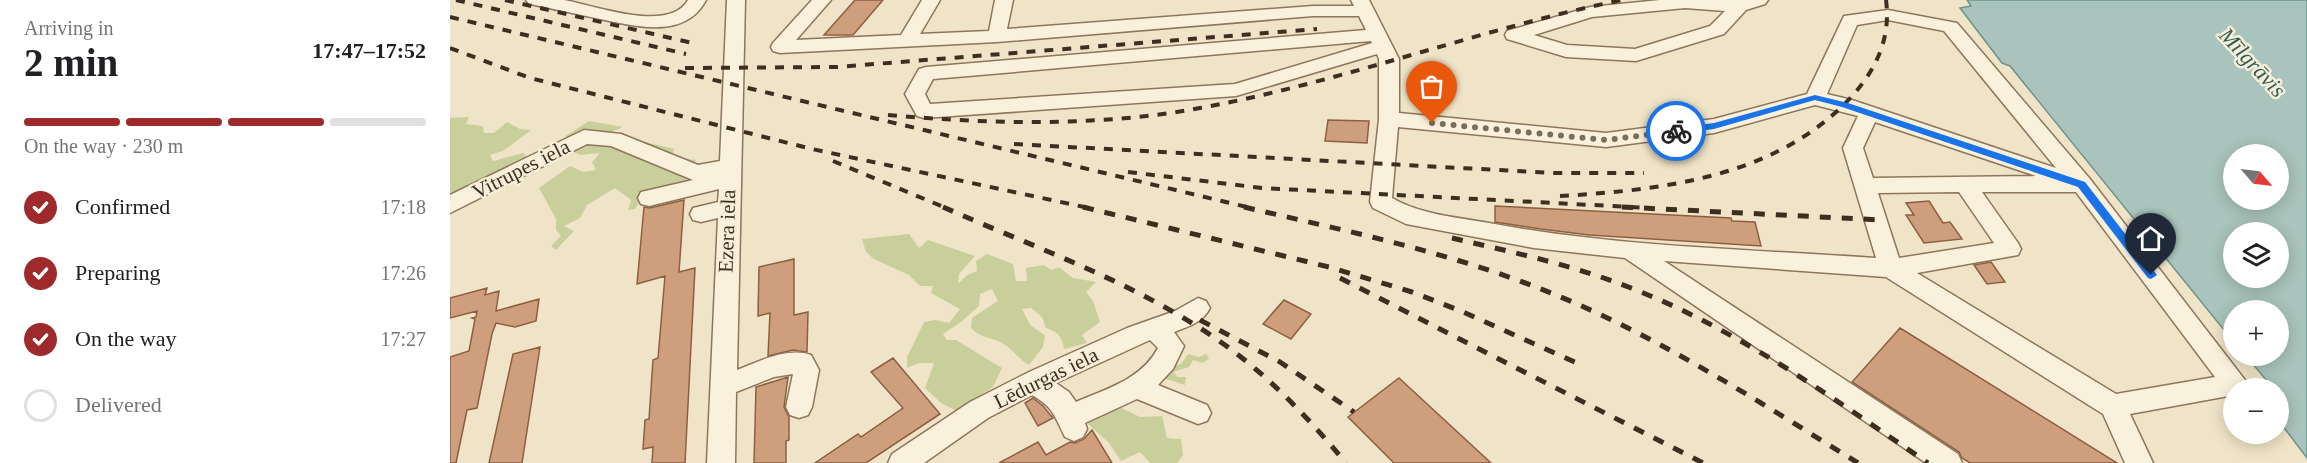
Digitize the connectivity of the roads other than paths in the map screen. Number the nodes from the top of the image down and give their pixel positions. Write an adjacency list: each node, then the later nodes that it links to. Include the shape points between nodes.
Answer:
1 (535, 0): 2 (street, via 648,23 688,13)
2 (697, 0)
3 (736, 0): 17 (street, Ezera iela)
4 (822, 0): 12 (street, via 780,47)
5 (931, 0): 12 (street)
6 (1004, 0): 11 (street)
7 (1759, 0): 10 (street)
8 (1305, 5): 9 (street); 11 (street)
9 (1362, 5): 13 (street)
10 (1740, 6): 10 (street, via 1717,30 1636,55 1566,51 1514,35 1590,12 1685,3)
11 (997, 36): 12 (street)
12 (907, 40)
13 (1379, 40): 13 (street, via 1236,90 924,111 915,94 926,73); 16 (street, via 1389,59)
14 (1815, 98): 15 (street); 16 (street, via 1714,126 1606,140); 19 (street, via 1850,20 1888,15 1950,27)
15 (1869, 114): 19 (street); 20 (street, via 1853,148)
16 (1389, 119): 25 (street, via 1381,202 1406,216 1534,240)
17 (730, 172): 21 (street); 22 (street, Vitrupes iela, via 696,174 614,139 584,137); 23 (street, Ezera iela)
18 (1965, 184): 19 (street); 20 (street); 26 (street, via 2010,249)
19 (2082, 184): 32 (street, via 2235,384)
20 (1865, 186): 26 (street)
21 (649, 198)
22 (450, 205)
23 (728, 208): 24 (street); 30 (street, Ezera iela)
24 (701, 214)
25 (1628, 250): 26 (street); 37 (street)
26 (1891, 268): 32 (street)
27 (1198, 308): 28 (street, Lēdurgas iela, via 1184,318)
28 (1155, 328): 29 (street, Lēdurgas iela); 31 (street, via 1172,346 1167,359)
29 (1032, 383): 31 (street, via 1062,400 1073,423 1093,405); 36 (street, Lēdurgas iela, via 979,410)
30 (723, 386): 33 (street, via 772,367 802,362 806,370); 35 (street, Ezera iela)
31 (1138, 388): 34 (street)
32 (2113, 406): 38 (street)
33 (799, 407)
34 (1198, 412)
35 (721, 463)
36 (902, 463)
37 (1948, 463)
38 (2139, 463)

